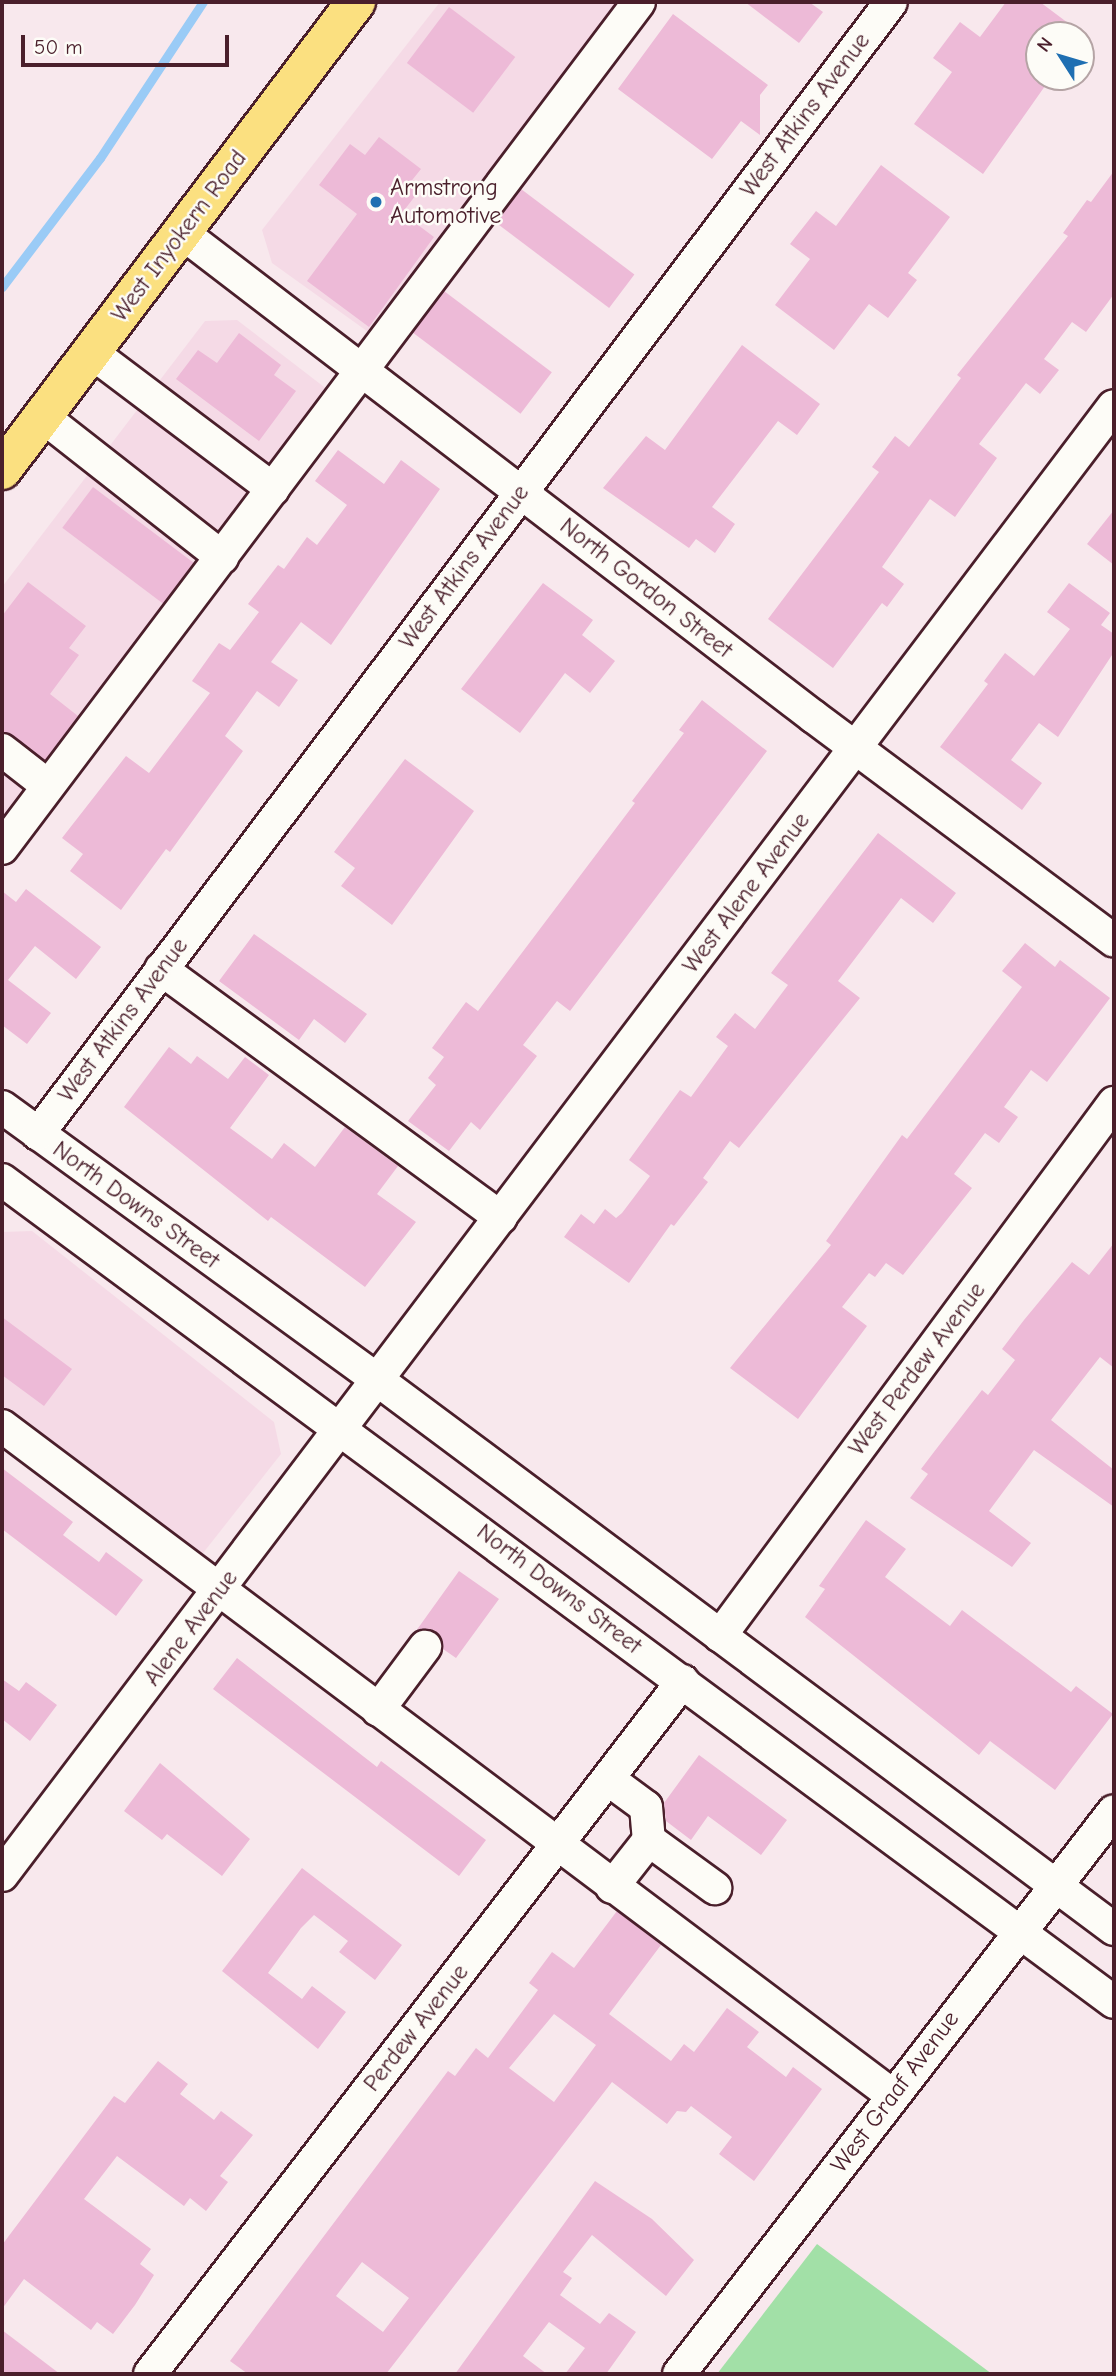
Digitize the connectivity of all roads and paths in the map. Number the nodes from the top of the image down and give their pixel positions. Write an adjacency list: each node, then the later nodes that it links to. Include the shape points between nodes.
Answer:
1 (356, 2): 4 (main road, West Inyokern Road)
2 (639, 2): 6 (street)
3 (891, 2): 11 (street, West Atkins Avenue)
4 (181, 232): 5 (main road, West Inyokern Road); 6 (street, North Gordon Street)
5 (91, 352): 8 (main road, West Inyokern Road); 10 (street)
6 (365, 369): 10 (street); 11 (street, North Gordon Street)
7 (1114, 406): 13 (street, West Alene Avenue)
8 (42, 416): 9 (main road, West Inyokern Road); 12 (street)
9 (2, 470)
10 (273, 489): 12 (street)
11 (521, 492): 13 (street, North Gordon Street); 18 (street, West Atkins Avenue)
12 (222, 557): 15 (street)
13 (855, 747): 17 (street, North Gordon Street); 23 (street, West Alene Avenue)
14 (2, 750): 15 (street)
15 (48, 786): 16 (street)
16 (2, 848)
17 (1114, 941)
18 (162, 969): 21 (street, West Atkins Avenue); 23 (street)
19 (1114, 1103): 28 (street, West Perdew Avenue)
20 (2, 1107): 21 (street, North Downs Street)
21 (38, 1134): 24 (street, North Downs Street)
22 (2, 1181): 26 (street, North Downs Street)
23 (501, 1218): 24 (street, West Alene Avenue)
24 (379, 1381): 26 (street, Alene Avenue); 28 (street, North Downs Street)
25 (2, 1426): 27 (street)
26 (344, 1428): 27 (street, Alene Avenue); 30 (street, North Downs Street)
27 (219, 1591): 31 (street); 36 (street, Alene Avenue)
28 (720, 1636): 37 (street, North Downs Street)
29 (425, 1647): 31 (street)
30 (682, 1681): 32 (street, Perdew Avenue); 41 (street, North Downs Street)
31 (378, 1710): 35 (street)
32 (608, 1779): 34 (street, via 646,1807); 35 (street, Perdew Avenue)
33 (1114, 1811): 37 (street, West Graaf Avenue)
34 (649, 1840): 38 (street); 39 (street)
35 (556, 1845): 38 (street); 44 (street, Perdew Avenue)
36 (2, 1875)
37 (1056, 1885): 40 (street, North Downs Street); 41 (street, West Graaf Avenue)
38 (612, 1887): 43 (street)
39 (715, 1888)
40 (1114, 1929)
41 (1018, 1931): 42 (street, North Downs Street); 43 (street, West Graaf Avenue)
42 (1114, 2002)
43 (892, 2095): 45 (street, West Graaf Avenue)
44 (150, 2374)
45 (679, 2374)

